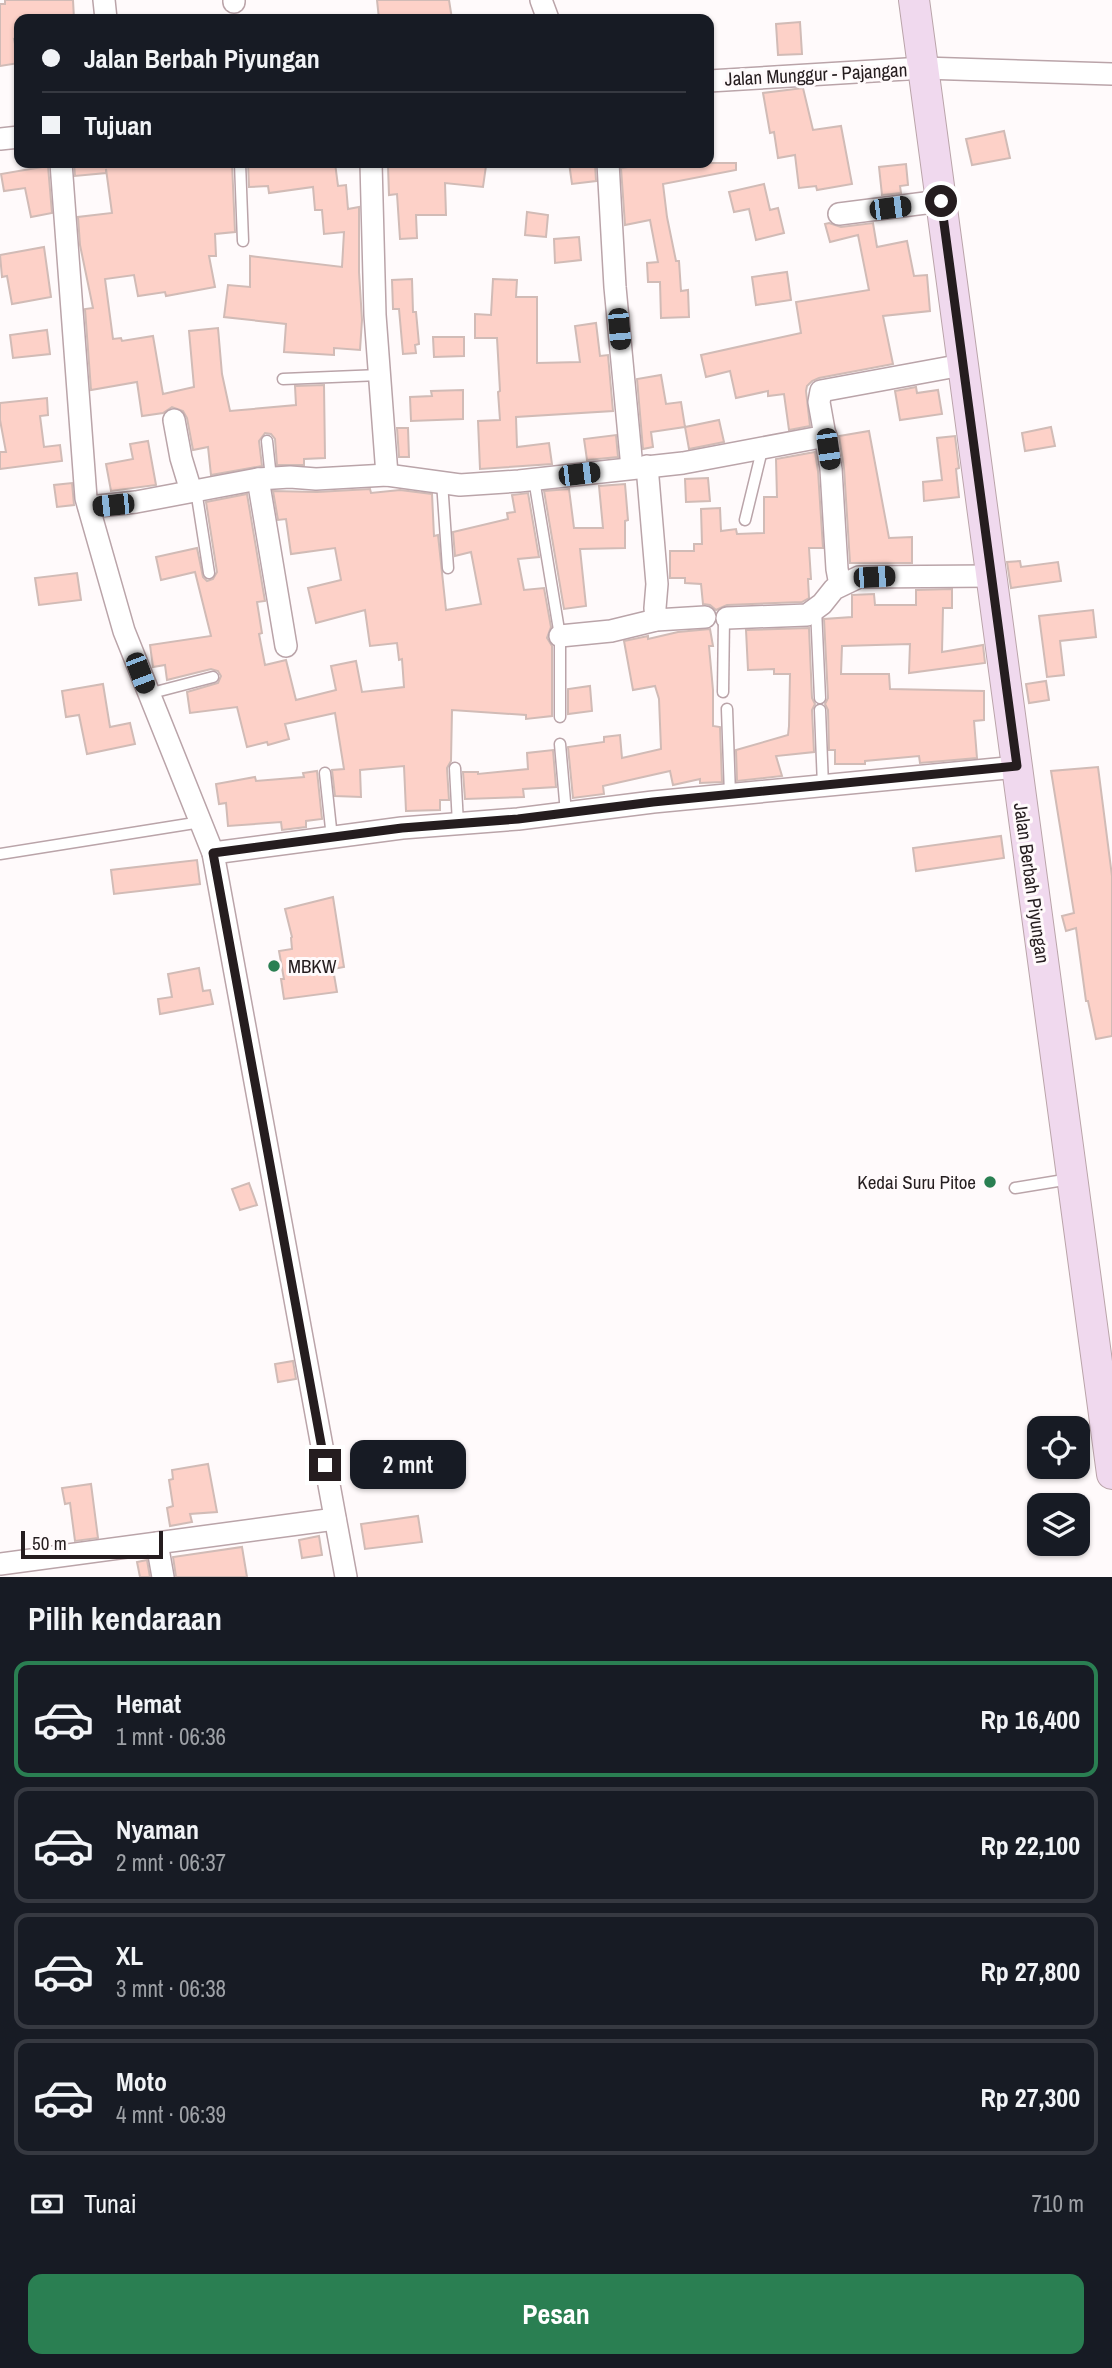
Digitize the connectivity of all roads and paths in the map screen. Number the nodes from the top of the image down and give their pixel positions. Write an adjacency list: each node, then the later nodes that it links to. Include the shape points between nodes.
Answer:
1 (914, 0): 2 (street, Jalan Berbah Piyungan)
2 (923, 68): 3 (street, Jalan Munggur - Pajangan); 4 (street, Jalan Munggur - Pajangan); 9 (street, Jalan Berbah Piyungan)
3 (1112, 74)
4 (714, 81)
5 (61, 168): 25 (street)
6 (240, 168): 11 (lane)
7 (371, 168): 13 (street)
8 (608, 168): 19 (street, via 615,287)
9 (941, 201): 10 (street); 12 (street, Jalan Berbah Piyungan)
10 (839, 214)
11 (243, 241)
12 (962, 365): 16 (street, via 821,391); 29 (street, Jalan Berbah Piyungan)
13 (380, 376): 14 (lane); 20 (street)
14 (284, 379)
15 (174, 420): 24 (street)
16 (826, 436): 18 (street); 30 (street)
17 (267, 441): 21 (lane)
18 (764, 446): 19 (street); 26 (lane)
19 (639, 467): 22 (street); 33 (street, via 657,584)
20 (387, 475): 21 (street); 23 (street)
21 (264, 479): 24 (street); 35 (street)
22 (534, 479): 23 (street, via 460,485); 34 (lane)
23 (442, 482): 27 (lane)
24 (193, 491): 25 (street); 28 (lane)
25 (89, 507): 38 (street, via 124,631)
26 (745, 520)
27 (448, 568)
28 (209, 573)
29 (991, 576): 30 (street, via 859,577); 42 (street, Jalan Berbah Piyungan)
30 (840, 585): 31 (street)
31 (816, 609): 32 (street, via 807,615); 45 (lane)
32 (719, 618): 33 (street); 37 (lane)
33 (656, 620): 34 (street)
34 (560, 636): 40 (lane)
35 (286, 646)
36 (213, 677): 38 (lane)
37 (723, 692)
38 (148, 694): 48 (street)
39 (727, 709): 46 (lane)
40 (560, 717)
41 (560, 744): 47 (lane)
42 (1017, 766): 45 (street); 53 (street, Jalan Berbah Piyungan)
43 (455, 768): 49 (lane)
44 (325, 773): 50 (lane)
45 (823, 786): 46 (street)
46 (730, 795): 47 (street)
47 (566, 813): 49 (street)
48 (201, 822): 51 (street); 52 (lane)
49 (458, 824): 50 (street)
50 (332, 838): 51 (street)
51 (213, 853): 56 (street)
52 (0, 854)
53 (1072, 1178): 54 (lane); 55 (street, Jalan Berbah Piyungan)
54 (1015, 1188)
55 (1112, 1474)
56 (335, 1519): 57 (street); 60 (street)
57 (157, 1542): 58 (street); 59 (street)
58 (0, 1563)
59 (163, 1577)
60 (346, 1577)

